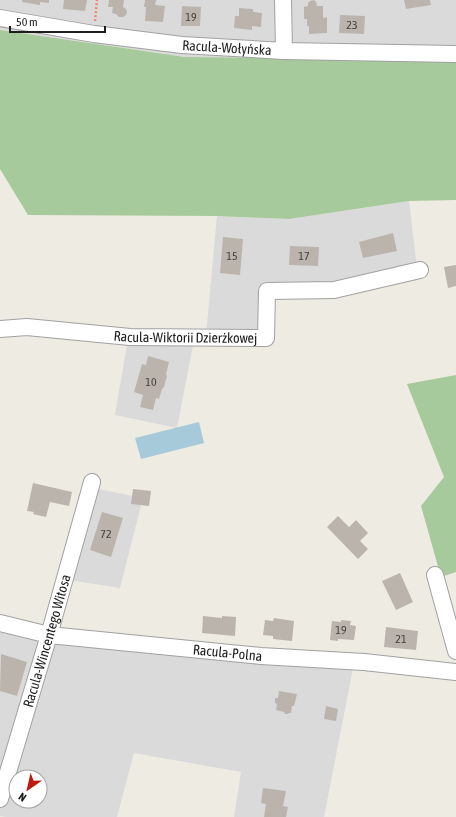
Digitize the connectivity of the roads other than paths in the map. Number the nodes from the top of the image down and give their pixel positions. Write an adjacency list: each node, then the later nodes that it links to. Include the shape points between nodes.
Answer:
1 (283, 0): 3 (street)
2 (0, 18): 3 (street, Racula-Wołyńska, via 94,34 182,45)
3 (284, 51): 4 (street, Racula-Wołyńska)
4 (456, 54)
5 (420, 270): 6 (street, Racula-Wiktorii Dzierżkowej, via 334,290 267,291 266,338 130,337 26,327)
6 (0, 329)
7 (92, 482): 10 (street, Racula-Wincentego Witosa)
8 (435, 575): 11 (street)
9 (0, 623): 10 (street, Racula-Polna)
10 (50, 635): 12 (street, Racula-Polna); 13 (street, Racula-Wincentego Witosa)
11 (456, 651)
12 (456, 672)
13 (0, 799)

